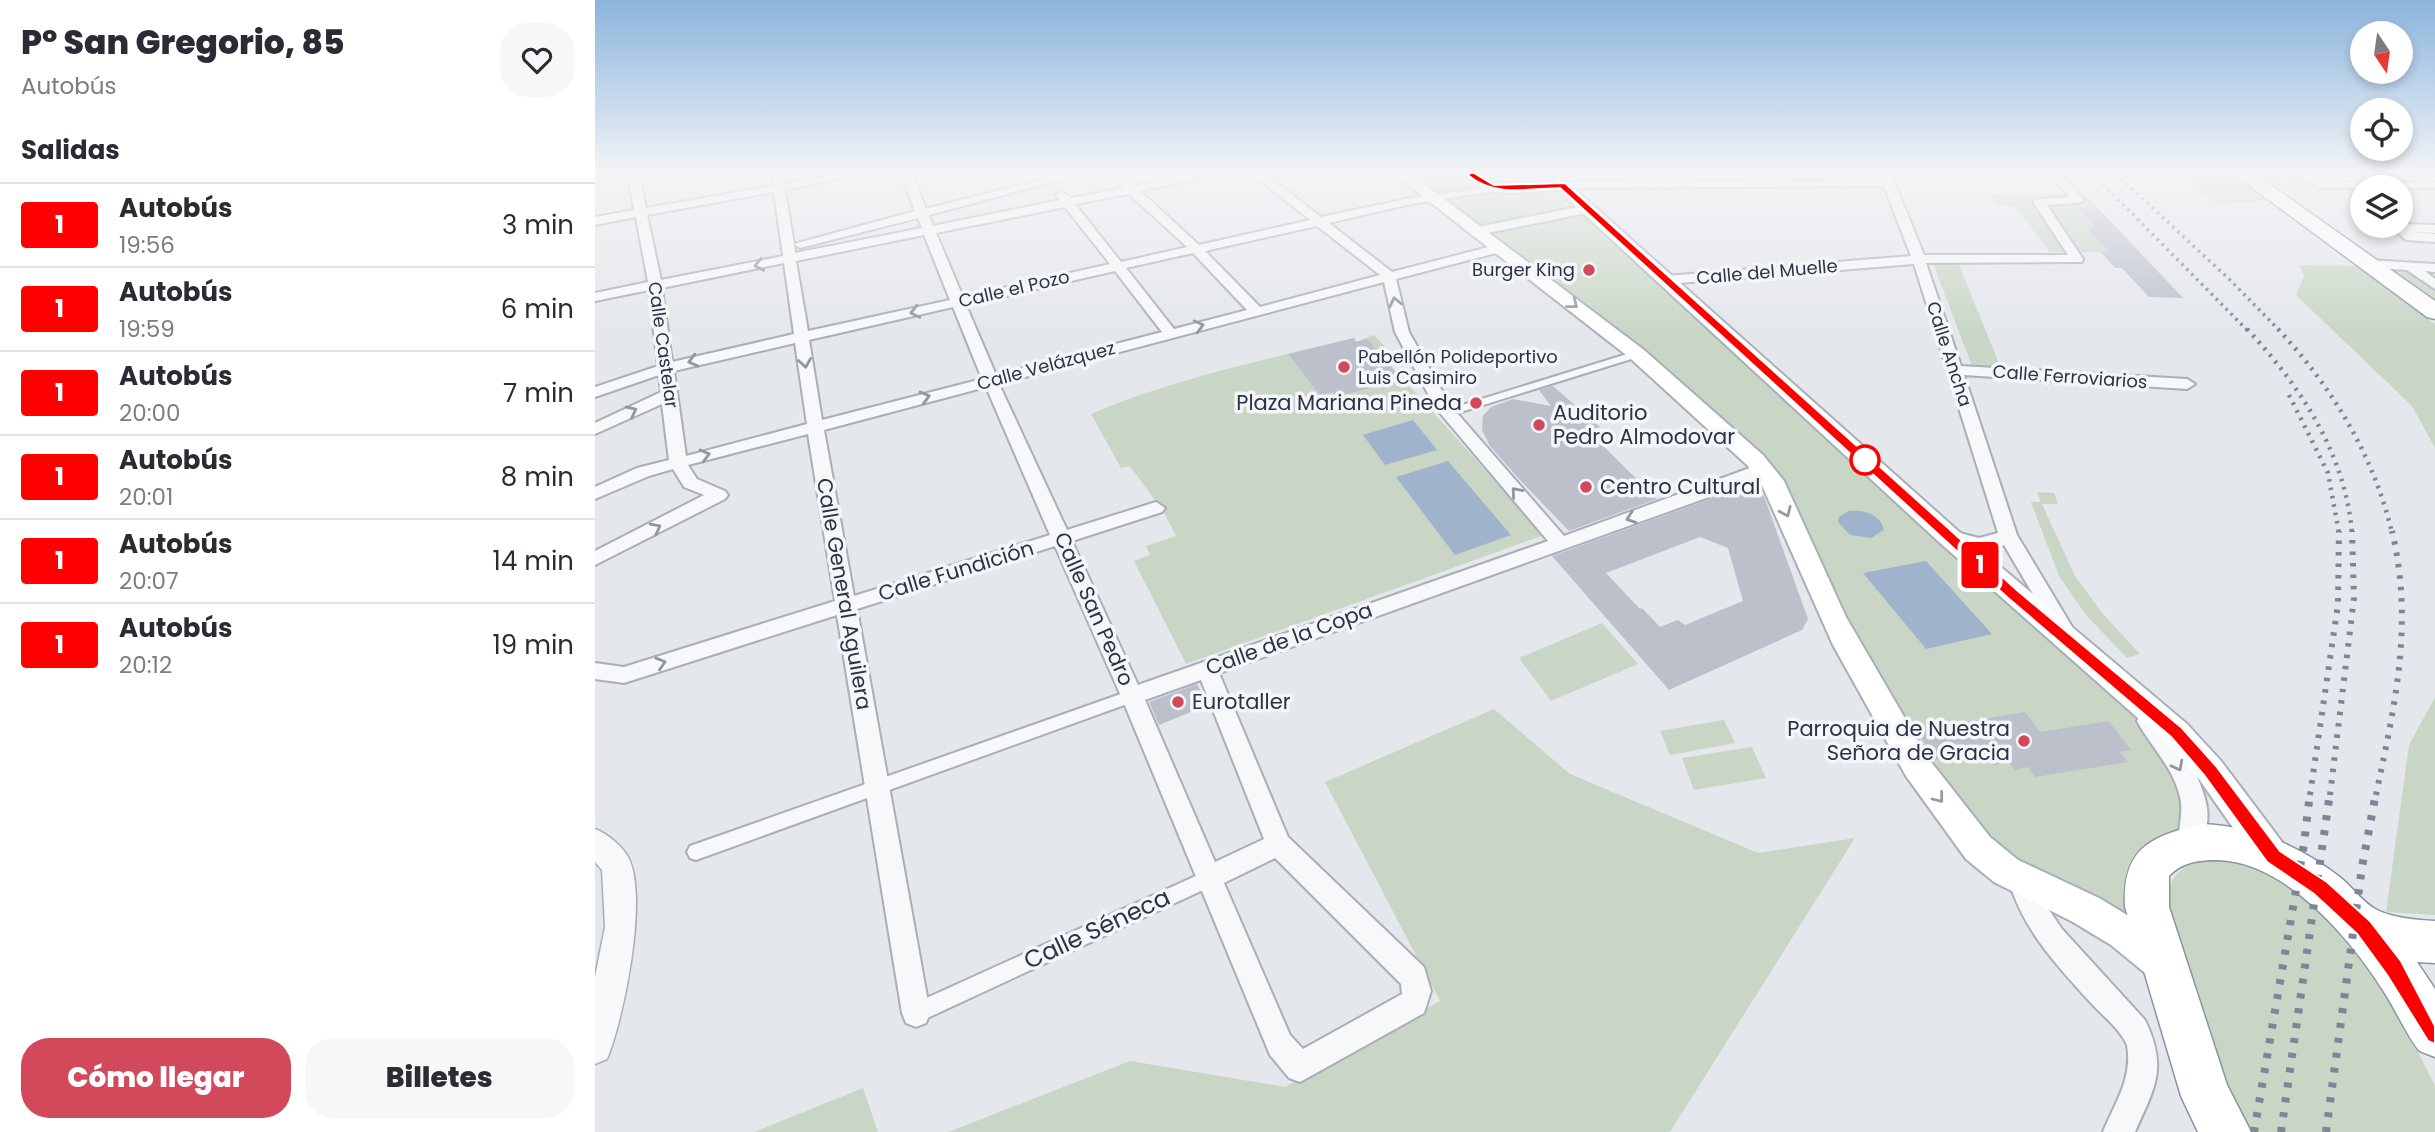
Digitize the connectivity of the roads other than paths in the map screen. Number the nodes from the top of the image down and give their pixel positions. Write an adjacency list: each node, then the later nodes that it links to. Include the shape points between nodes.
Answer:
1 (644, 227): 34 (street, Calle Castelar)
2 (786, 227): 26 (street, Calle General Aguilera)
3 (875, 227): 26 (street)
4 (926, 227): 18 (street, Calle San Pedro)
5 (943, 227): 18 (street)
6 (1087, 227): 29 (street)
7 (1171, 227): 24 (street)
8 (1296, 227): 24 (street, Calle el Pozo)
9 (1324, 227): 32 (street)
10 (1473, 227): 19 (main road)
11 (1499, 227): 19 (street)
12 (1607, 227): 33 (main road)
13 (1905, 227): 27 (street, Calle Ancha)
14 (2056, 227): 27 (street, Calle del Muelle, via 2077,259)
15 (2320, 227): 28 (highway)
16 (2413, 228): 17 (street)
17 (2435, 229)
18 (927, 230): 26 (street); 37 (street, Calle San Pedro)
19 (1478, 231): 23 (main road)
20 (2413, 237): 22 (street)
21 (2411, 238): 25 (street)
22 (2435, 238)
23 (1500, 248): 32 (street, Calle Velázquez); 42 (main road, one-way to 42)
24 (1195, 249): 29 (street, Calle el Pozo); 38 (street)
25 (2427, 250)
26 (790, 253): 34 (street, one-way to 34); 41 (street, Calle General Aguilera)
27 (1919, 260): 33 (street, Calle del Muelle); 44 (street, Calle Ancha)
28 (2369, 264): 30 (street); 39 (highway)
29 (1118, 266): 37 (street, Calle el Pozo); 40 (street)
30 (2410, 266): 31 (street); 35 (street)
31 (2435, 268)
32 (1389, 276): 38 (street, Calle Velázquez); 49 (street, one-way to 32, via 1402,332)
33 (1666, 280): 57 (main road)
34 (656, 285): 36 (street); 43 (street, Calle Castelar)
35 (2435, 285)
36 (595, 298)
37 (958, 302): 41 (street, Calle el Pozo, one-way to 41); 45 (street, Calle San Pedro)
38 (1256, 311): 40 (street, Calle Velázquez, one-way to 38)
39 (2435, 312)
40 (1170, 333): 45 (street, Calle Velázquez)
41 (801, 337): 43 (street, Calle el Pozo, one-way to 43); 50 (street, Calle General Aguilera, one-way to 50)
42 (1637, 354): 49 (street); 53 (main road)
43 (666, 368): 47 (street, Calle el Pozo); 48 (street, Calle Castelar)
44 (1954, 370): 46 (street, Calle Ferroviarios); 59 (street, Calle Ancha)
45 (990, 380): 50 (street, Calle Velázquez, one-way to 45); 58 (street, Calle San Pedro)
46 (2187, 384)
47 (595, 392)
48 (670, 394): 51 (street, one-way to 48); 52 (street, Calle Castelar)
49 (1447, 413): 60 (street, one-way to 49)
50 (815, 426): 52 (street, Calle Velázquez, one-way to 50); 63 (street, Calle General Aguilera)
51 (595, 429)
52 (678, 463): 54 (street, Calle Velázquez, via 643,472); 55 (street, via 690,483)
53 (1764, 469): 60 (street, Calle de la Copa, one-way to 60); 75 (main road, one-way to 75, via 1832,617 1917,767 1978,848)
54 (595, 494)
55 (719, 495): 61 (street, one-way to 55)
56 (1156, 508): 58 (street, Calle Fundición)
57 (1948, 536): 59 (street, via 1984,544); 62 (main road)
58 (1063, 538): 63 (street, Calle Fundición); 67 (street, Calle San Pedro)
59 (2011, 539): 62 (street, Calle Ancha); 64 (street, Calle Ancha)
60 (1560, 543): 65 (street, Calle de la Copa)
61 (595, 559)
62 (2013, 595): 64 (main road); 70 (street, one-way to 70, via 2145,718 2170,749 2192,797 2196,820)
63 (847, 604): 66 (street, Calle Fundición, one-way to 63, via 624,675); 68 (street, Calle General Aguilera)
64 (2076, 649): 73 (main road, via 2193,749)
65 (1207, 669): 67 (street, Calle de la Copa); 71 (street)
66 (595, 671)
67 (1132, 696): 68 (street, Calle de la Copa); 74 (street, Calle San Pedro)
68 (876, 788): 72 (street, Calle de la Copa); 79 (street, Calle General Aguilera)
69 (595, 842): 81 (street, via 617,865 621,927)
70 (2190, 843): 73 (highway, via 2227,841); 78 (highway, via 2153,861 2147,876 2147,907)
71 (1278, 844): 74 (street, Calle Séneca); 74 (street, Calle San Pedro, via 1414,977 1417,990 1414,1003 1300,1067 1280,1045)
72 (696, 852)
73 (2273, 857): 76 (highway, via 2320,888)
74 (1209, 878): 79 (street, Calle Séneca)
75 (2022, 881): 78 (main road, via 2124,933); 82 (street, via 2027,900 2051,935 2135,1030 2146,1052 2144,1073)
76 (2363, 927): 77 (highway); 80 (highway)
77 (2435, 942)
78 (2163, 964): 83 (highway, via 2206,1096)
79 (916, 1013)
80 (2435, 1033)
81 (595, 1047)
82 (2119, 1132)
83 (2226, 1132)

